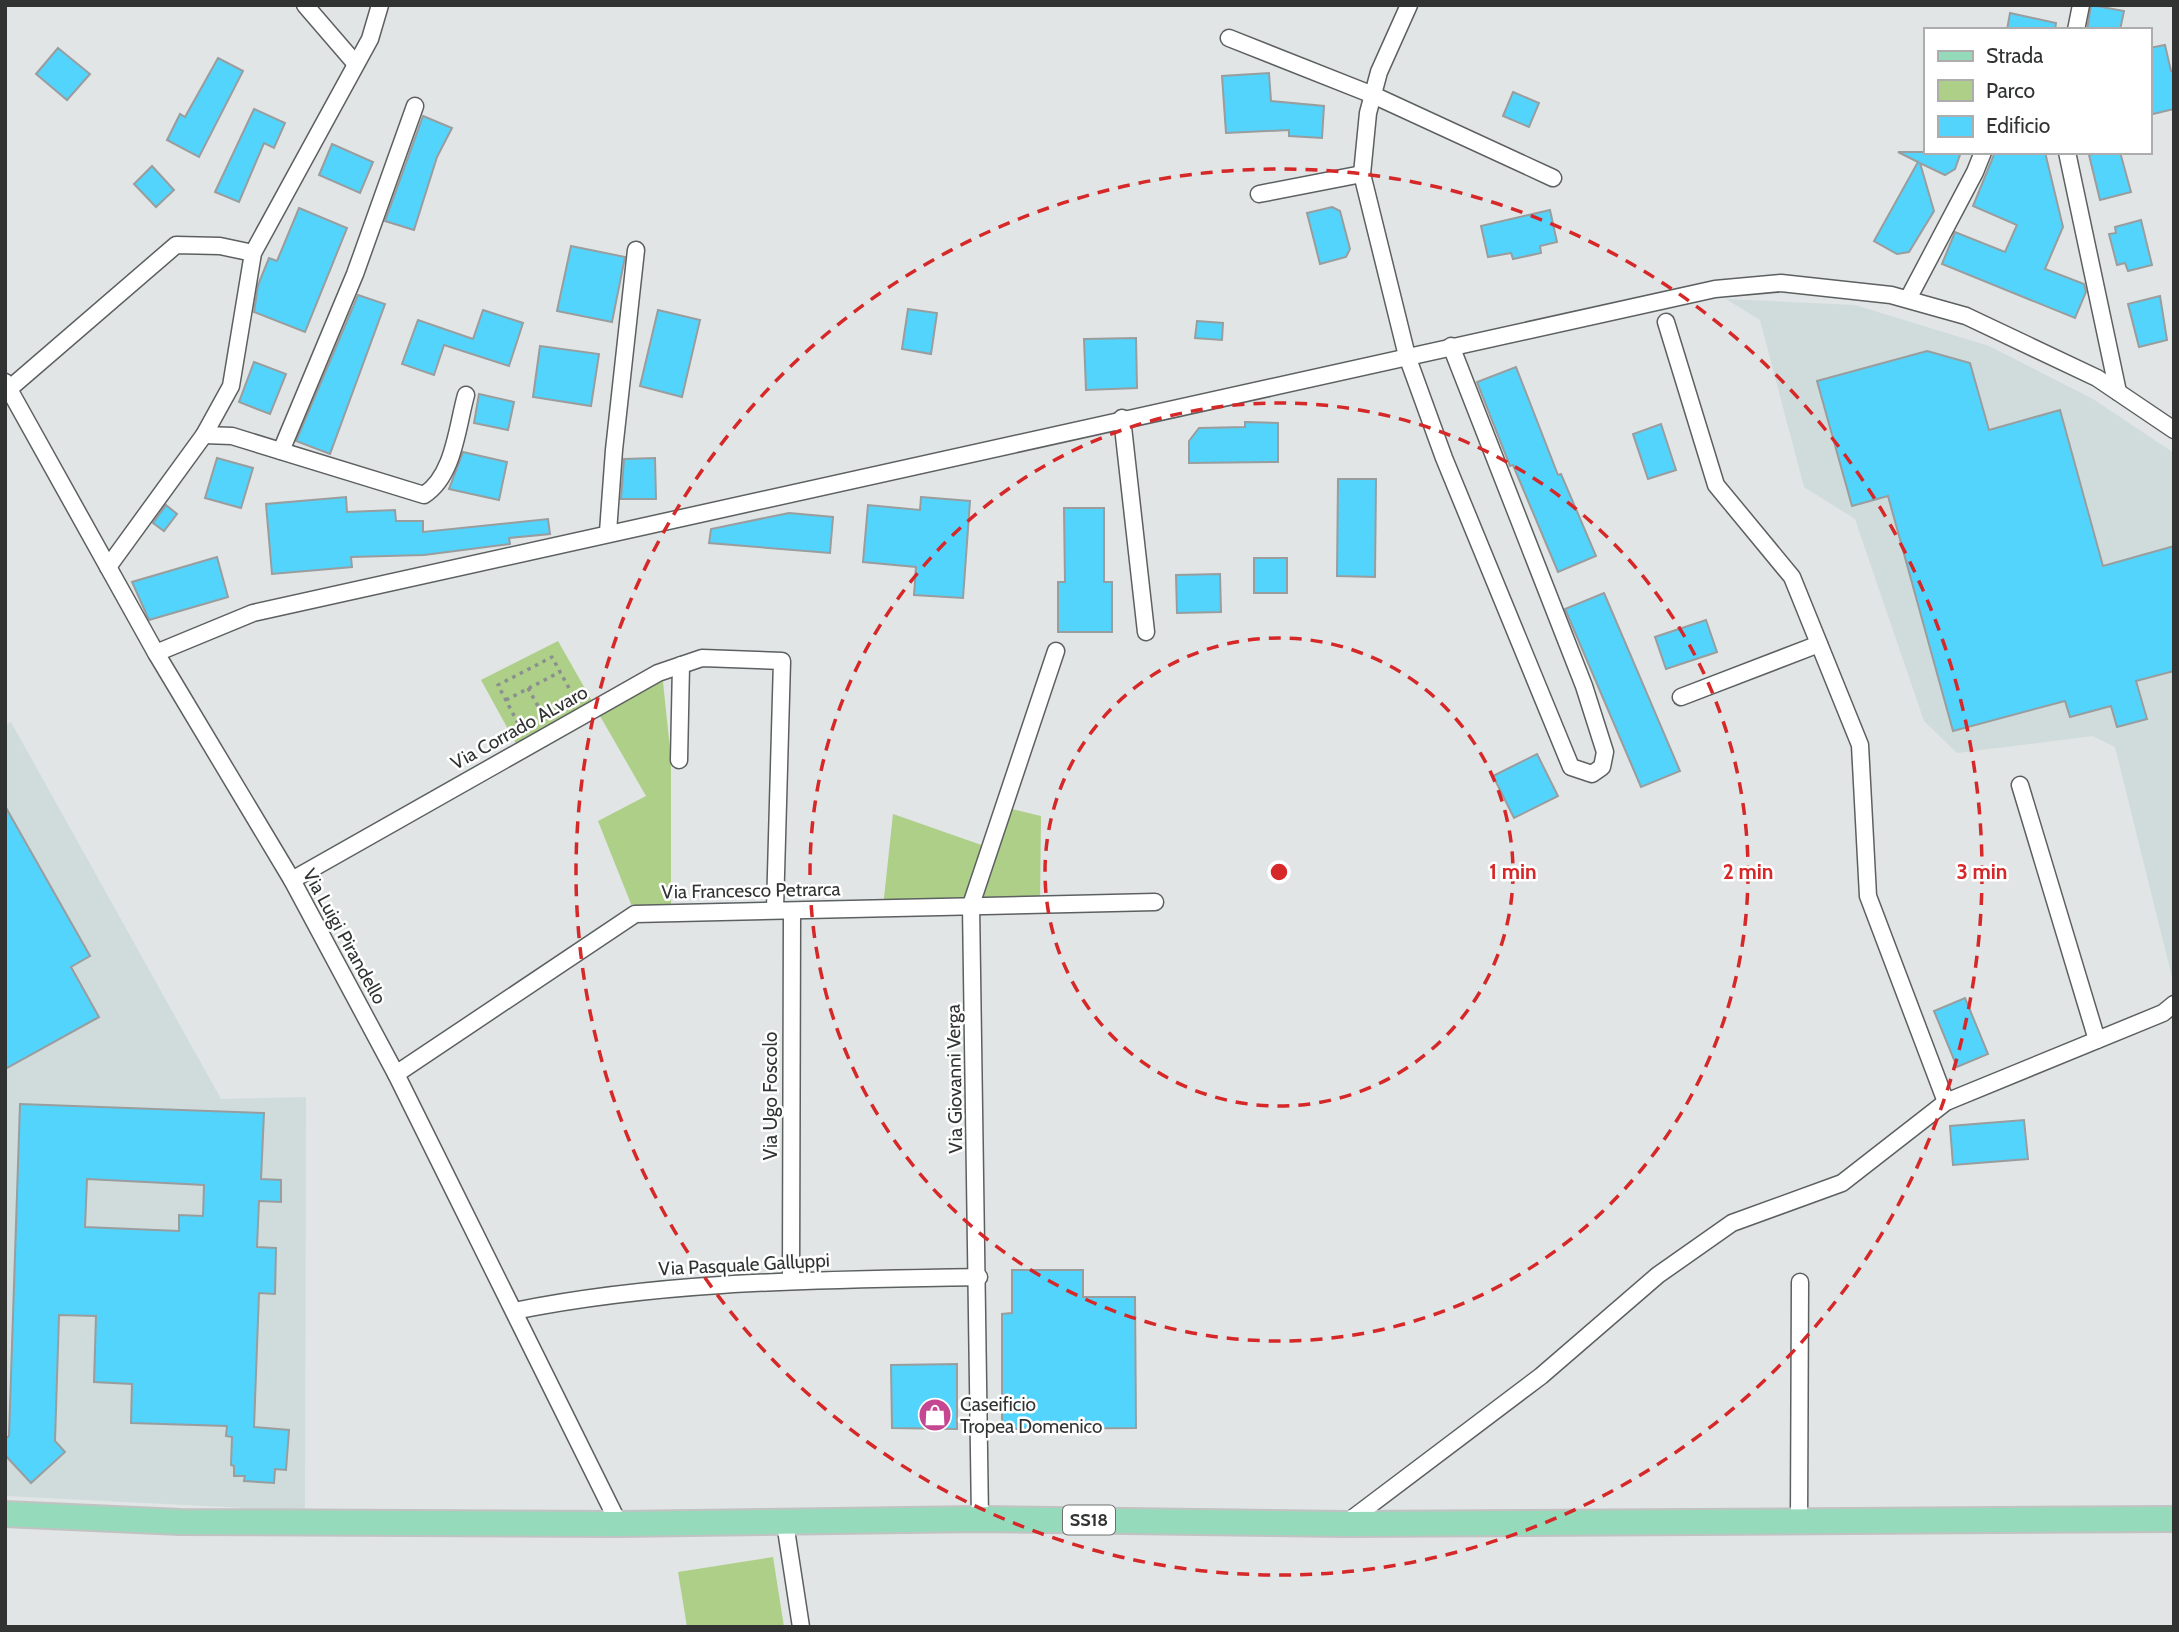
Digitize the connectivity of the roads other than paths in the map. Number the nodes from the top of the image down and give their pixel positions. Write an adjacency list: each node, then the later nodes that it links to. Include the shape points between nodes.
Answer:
1 (306, 5): 7 (street)
2 (380, 5): 7 (street, via 370,39)
3 (1409, 5): 8 (street)
4 (2081, 5): 5 (street)
5 (2076, 28)
6 (1229, 38): 8 (street)
7 (355, 63): 16 (street)
8 (1373, 95): 12 (street); 13 (street)
9 (415, 106): 27 (street, via 355,274)
10 (1982, 154): 17 (street)
11 (2067, 154): 22 (street)
12 (1362, 174): 14 (street); 20 (street)
13 (1553, 178)
14 (1259, 194)
15 (636, 250): 28 (street)
16 (253, 253): 21 (street, via 220,246 176,245); 26 (street, via 231,386)
17 (1908, 299): 19 (street, via 1781,284 1715,289); 22 (street, via 2020,339)
18 (1666, 322): 31 (street, via 1716,485 1792,577)
19 (1451, 346): 20 (street); 20 (street, via 1584,686 1605,752 1602,767 1592,774 1571,767)
20 (1407, 356): 24 (street)
21 (7, 386): 29 (street, Via Luigi Pirandello)
22 (2118, 393): 25 (street)
23 (466, 395): 27 (street, via 446,469 437,487 424,495)
24 (1122, 418): 28 (street); 30 (street)
25 (2174, 430)
26 (204, 435): 27 (street, via 232,436); 29 (street)
27 (281, 451)
28 (608, 532): 33 (street, via 253,612)
29 (108, 566): 33 (street, Via Luigi Pirandello)
30 (1146, 632)
31 (1819, 644): 35 (street); 46 (street, via 1860,745 1868,895)
32 (1056, 651): 40 (street, Via Giovanni Verga)
33 (156, 653): 38 (street, Via Luigi Pirandello)
34 (681, 665): 36 (street); 38 (street, Via Corrado ALvaro, via 658,673); 41 (street, Via Corrado ALvaro, via 702,658 782,661)
35 (1681, 697)
36 (679, 760)
37 (2020, 785): 44 (street)
38 (292, 880): 45 (street, Via Luigi Pirandello)
39 (1155, 902): 40 (street, Via Francesco Petrarca)
40 (971, 905): 42 (street, Via Francesco Petrarca); 47 (street, Via Giovanni Verga)
41 (775, 909): 42 (street, Via Francesco Petrarca); 45 (street, Via Francesco Petrarca, via 635,914)
42 (792, 912): 48 (street, Via Ugo Foscolo)
43 (2174, 1004): 44 (street)
44 (2098, 1040): 46 (street)
45 (396, 1074): 50 (street, Via Luigi Pirandello)
46 (1946, 1102): 57 (street, via 1842,1183 1732,1223 1658,1275 1541,1376)
47 (979, 1277): 48 (street, Via Pasquale Galluppi); 52 (street, Via Giovanni Verga)
48 (791, 1280): 50 (street, Via Pasquale Galluppi, via 591,1295)
49 (1800, 1282): 54 (street)
50 (514, 1311): 56 (street, Via Luigi Pirandello)
51 (5, 1514): 56 (main road, SS18, via 180,1522)
52 (980, 1519): 55 (main road, SS18); 57 (main road, SS18)
53 (2174, 1519): 54 (main road, SS18)
54 (1799, 1521): 57 (main road, SS18)
55 (785, 1523): 56 (main road, SS18); 58 (street)
56 (619, 1524)
57 (1345, 1524)
58 (801, 1627)

